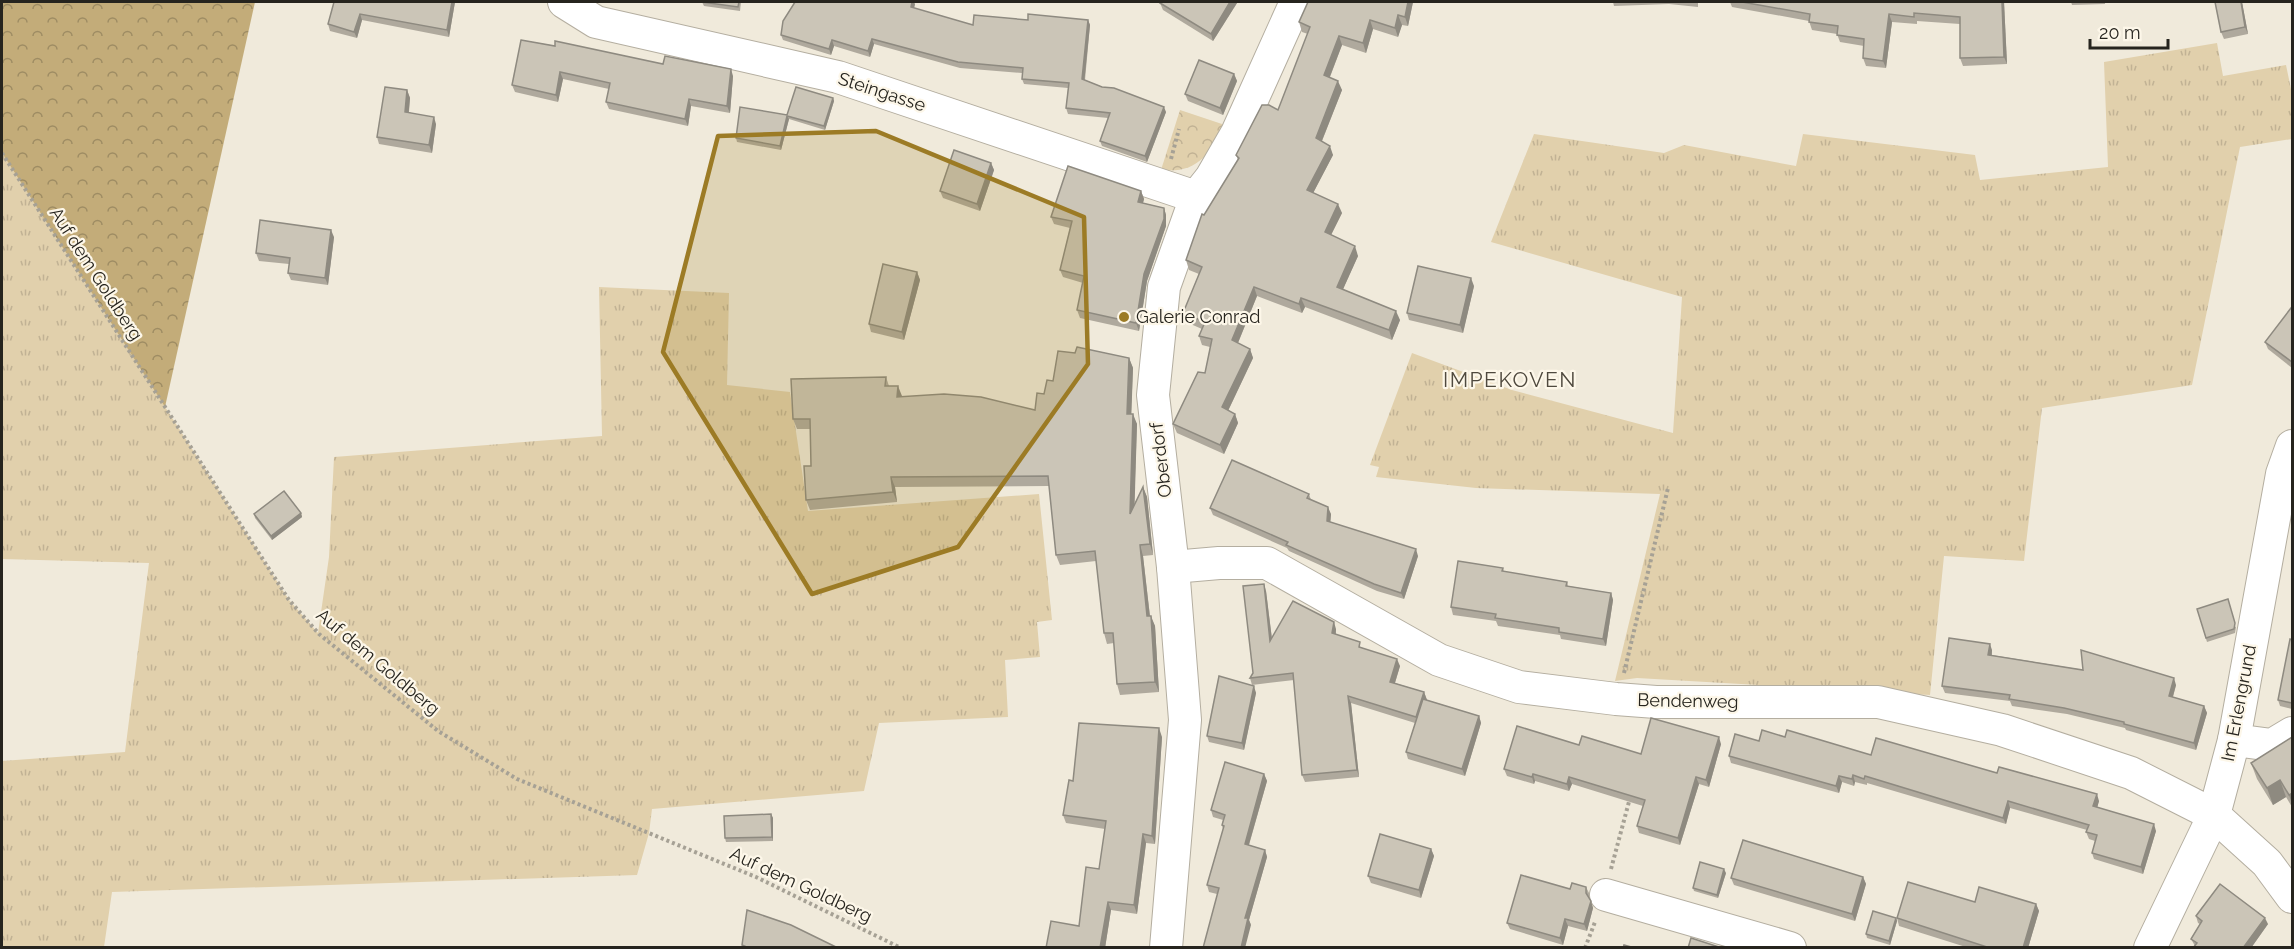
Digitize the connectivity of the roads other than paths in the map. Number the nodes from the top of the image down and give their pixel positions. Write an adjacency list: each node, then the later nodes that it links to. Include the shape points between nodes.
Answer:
1 (564, 2): 3 (street, Steingasse, via 596,22 838,77)
2 (1296, 2): 3 (street, Oberdorf, via 1237,133)
3 (1196, 197): 5 (street, Oberdorf, via 1164,287 1153,395)
4 (2292, 446): 7 (street, Im Erlengrund, via 2282,474)
5 (1173, 567): 8 (street, Bendenweg, via 1267,563 1439,660 1519,687 1667,702 1878,702 2002,730 2120,769); 11 (street, Oberdorf, via 1185,720)
6 (2292, 733): 7 (street, via 2272,745)
7 (2234, 741): 8 (street, Im Erlengrund)
8 (2214, 815): 10 (street, Bendenweg, via 2267,863); 13 (street, Im Erlengrund)
9 (1606, 895): 12 (street)
10 (2292, 897)
11 (1166, 948)
12 (1790, 948)
13 (2151, 948)

